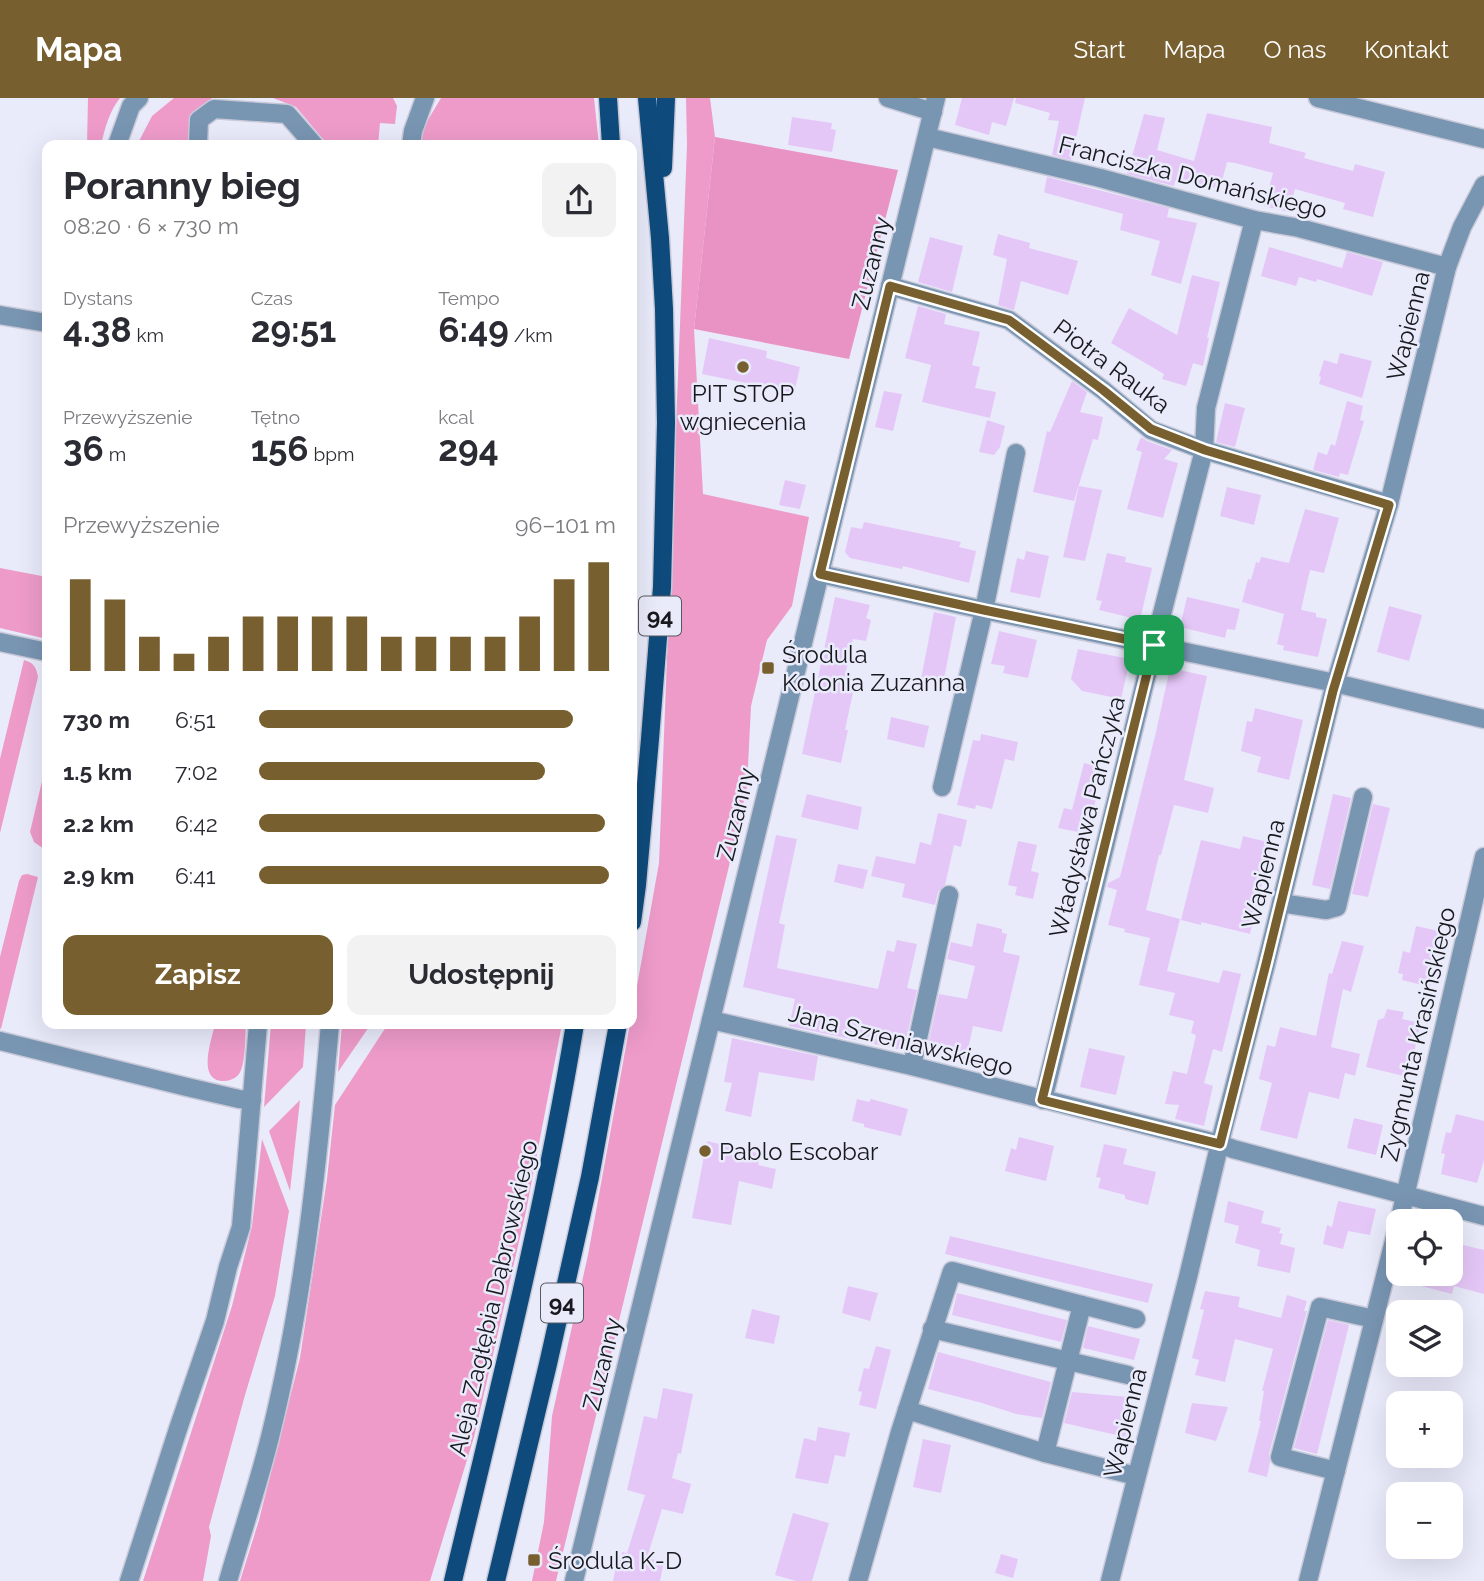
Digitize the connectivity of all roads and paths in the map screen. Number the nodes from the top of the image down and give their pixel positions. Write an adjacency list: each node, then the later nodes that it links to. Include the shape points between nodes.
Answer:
1 (139, 98): 11 (street, via 131,106)
2 (425, 98): 14 (street)
3 (608, 98): 15 (main road)
4 (647, 98): 18 (main road, 94)
5 (666, 98): 18 (main road)
6 (888, 98): 8 (street)
7 (1318, 98): 10 (street)
8 (934, 105): 9 (street, Zuzanny)
9 (927, 137): 17 (street, Franciszka Domańskiego); 20 (street, Zuzanny)
10 (1484, 139)
11 (119, 140)
12 (198, 140): 13 (street, via 199,120 214,109 287,114)
13 (310, 140)
14 (412, 140)
15 (611, 140)
16 (1484, 185): 19 (street, Wapienna)
17 (1254, 220): 19 (street, Franciszka Domańskiego); 23 (street, Władysława Pańczyka, via 1206,408)
18 (660, 238): 36 (main road, 94, via 666,423 662,587)
19 (1447, 267): 25 (street, Wapienna)
20 (890, 286): 23 (street, Piotra Rauka, via 1009,320 1151,429); 26 (street, Zuzanny)
21 (0, 315): 22 (street)
22 (42, 322)
23 (1205, 450): 25 (street, Piotra Rauka); 29 (street, Władysława Pańczyka)
24 (1017, 453): 27 (street)
25 (1389, 505): 31 (street, Wapienna)
26 (820, 574): 27 (street); 39 (street, Zuzanny)
27 (984, 610): 29 (street); 33 (street)
28 (0, 642): 30 (street)
29 (1154, 645): 31 (street); 47 (street, Władysława Pańczyka)
30 (42, 651)
31 (1335, 683): 32 (street); 38 (street, Wapienna)
32 (1484, 719)
33 (942, 787)
34 (1363, 797): 38 (street, via 1337,907 1325,910)
35 (1484, 857): 49 (street, Zygmunta Krasińskiego)
36 (637, 871)
37 (949, 895): 45 (street)
38 (1281, 903): 48 (street, Wapienna)
39 (711, 1020): 45 (street, Jana Szreniawskiego); 67 (street, Zuzanny)
40 (258, 1029): 46 (street)
41 (330, 1029): 64 (street, via 300,1289 271,1434)
42 (574, 1029): 65 (main road, Aleja Zagłębia Dąbrowskiego / 94, via 519,1305)
43 (617, 1029): 66 (main road, 94, via 590,1177)
44 (0, 1041): 46 (street)
45 (912, 1066): 47 (street, Jana Szreniawskiego)
46 (252, 1100): 63 (street, via 240,1227 215,1321)
47 (1042, 1100): 48 (street, Jana Szreniawskiego)
48 (1220, 1144): 49 (street, Jana Szreniawskiego); 62 (street, Wapienna)
49 (1406, 1195): 50 (street, Zygmunta Krasińskiego); 51 (street, Jana Szreniawskiego)
50 (1402, 1209)
51 (1484, 1216)
52 (1386, 1273): 55 (street, Zygmunta Krasińskiego)
53 (1083, 1305): 54 (street); 56 (street, via 952,1271); 57 (street)
54 (1136, 1319)
55 (1374, 1319): 61 (street, Zygmunta Krasińskiego); 61 (street, via 1320,1307 1280,1457)
56 (932, 1329): 57 (street); 59 (street)
57 (1068, 1361): 58 (street); 60 (street)
58 (1128, 1375)
59 (907, 1410): 60 (street); 68 (street)
60 (1045, 1454): 62 (street)
61 (1336, 1471): 70 (street, Zygmunta Krasińskiego)
62 (1136, 1476): 69 (street, Wapienna)
63 (130, 1581)
64 (228, 1581)
65 (453, 1581)
66 (496, 1581)
67 (574, 1581)
68 (858, 1581)
69 (1110, 1581)
70 (1308, 1581)

